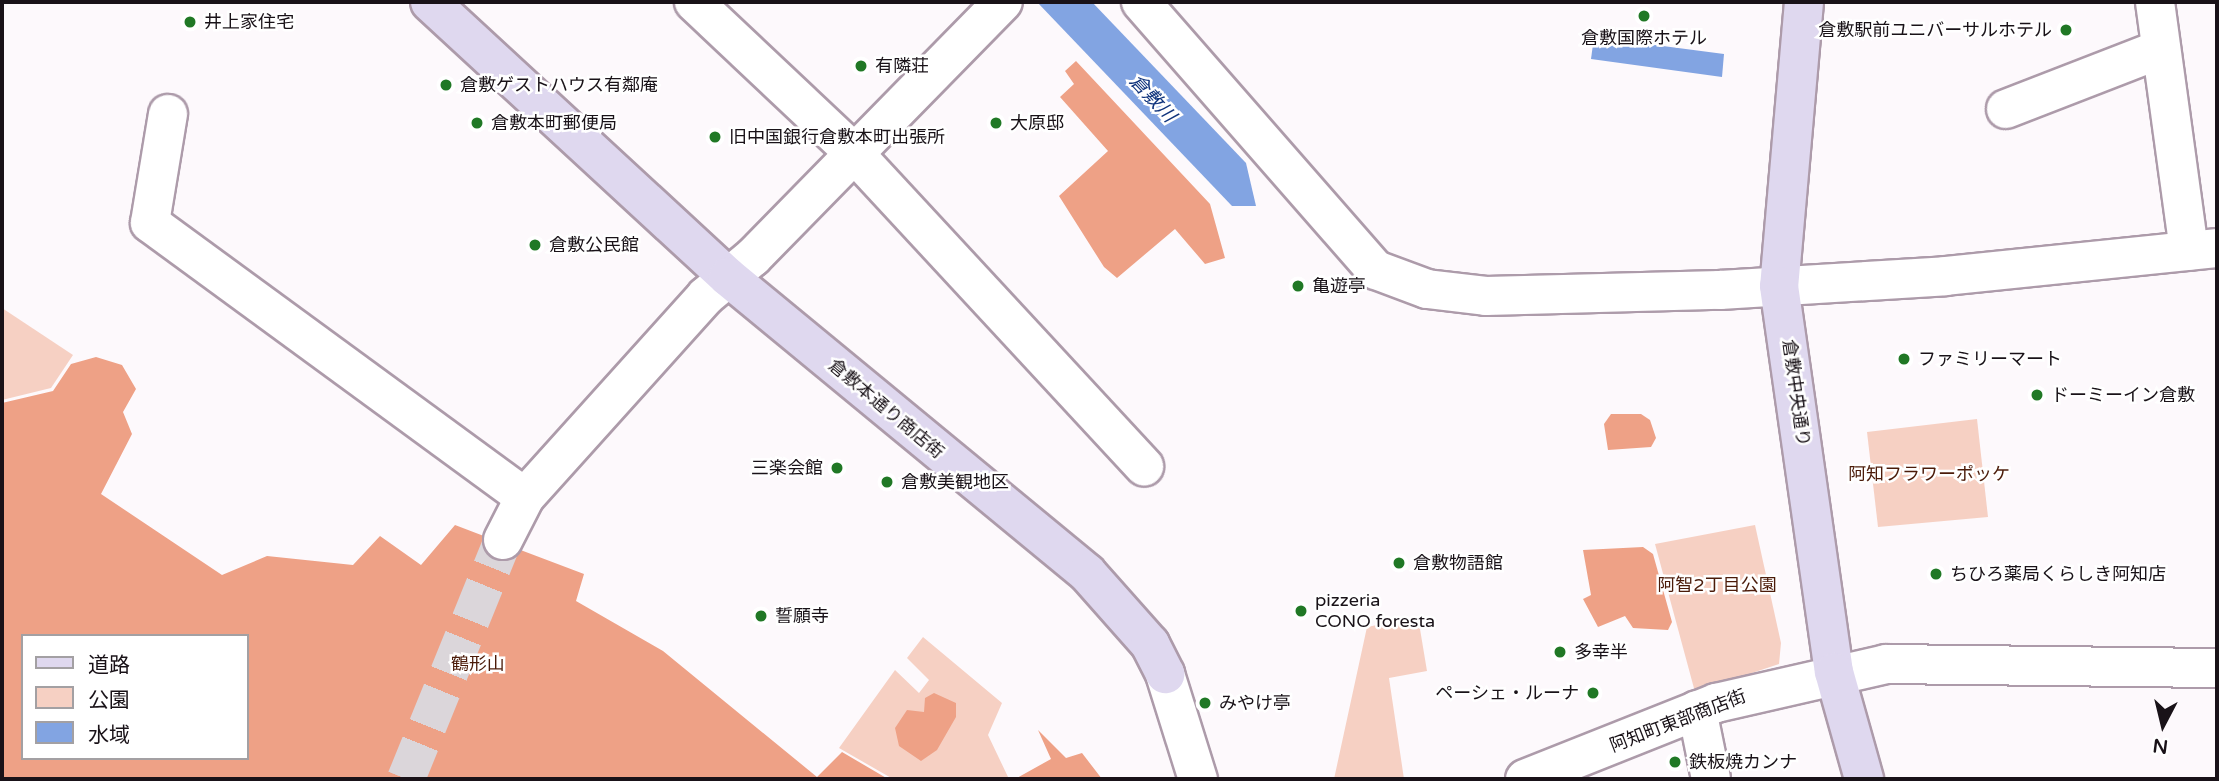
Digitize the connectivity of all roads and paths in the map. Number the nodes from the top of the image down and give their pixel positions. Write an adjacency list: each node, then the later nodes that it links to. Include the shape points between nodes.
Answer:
1 (430, 2): 12 (street, 倉敷本通り商店街)
2 (694, 2): 10 (street)
3 (1141, 2): 13 (street, via 1376,270 1427,289 1486,296)
4 (1804, 2): 13 (street, 倉敷中央通り)
5 (2155, 2): 7 (street)
6 (996, 4): 10 (street)
7 (2161, 49): 8 (street); 11 (street)
8 (2006, 109)
9 (168, 114): 15 (street, via 150,223)
10 (852, 151): 12 (street); 14 (street)
11 (2203, 249): 13 (street)
12 (728, 277): 15 (street); 20 (street, 倉敷本通り商店街, via 1087,573 1150,644 1165,674)
13 (1779, 286): 18 (street, 倉敷中央通り)
14 (1144, 467)
15 (525, 497): 16 (street)
16 (503, 540)
17 (2217, 668): 18 (street, 阿知町東部商店街, via 1918,662)
18 (1834, 672): 19 (street, 阿知町東部商店街); 23 (street, 倉敷中央通り)
19 (1697, 710): 21 (street, 阿知町東部商店街); 22 (street)
20 (1198, 779)
21 (1525, 779)
22 (1711, 779)
23 (1864, 779)

